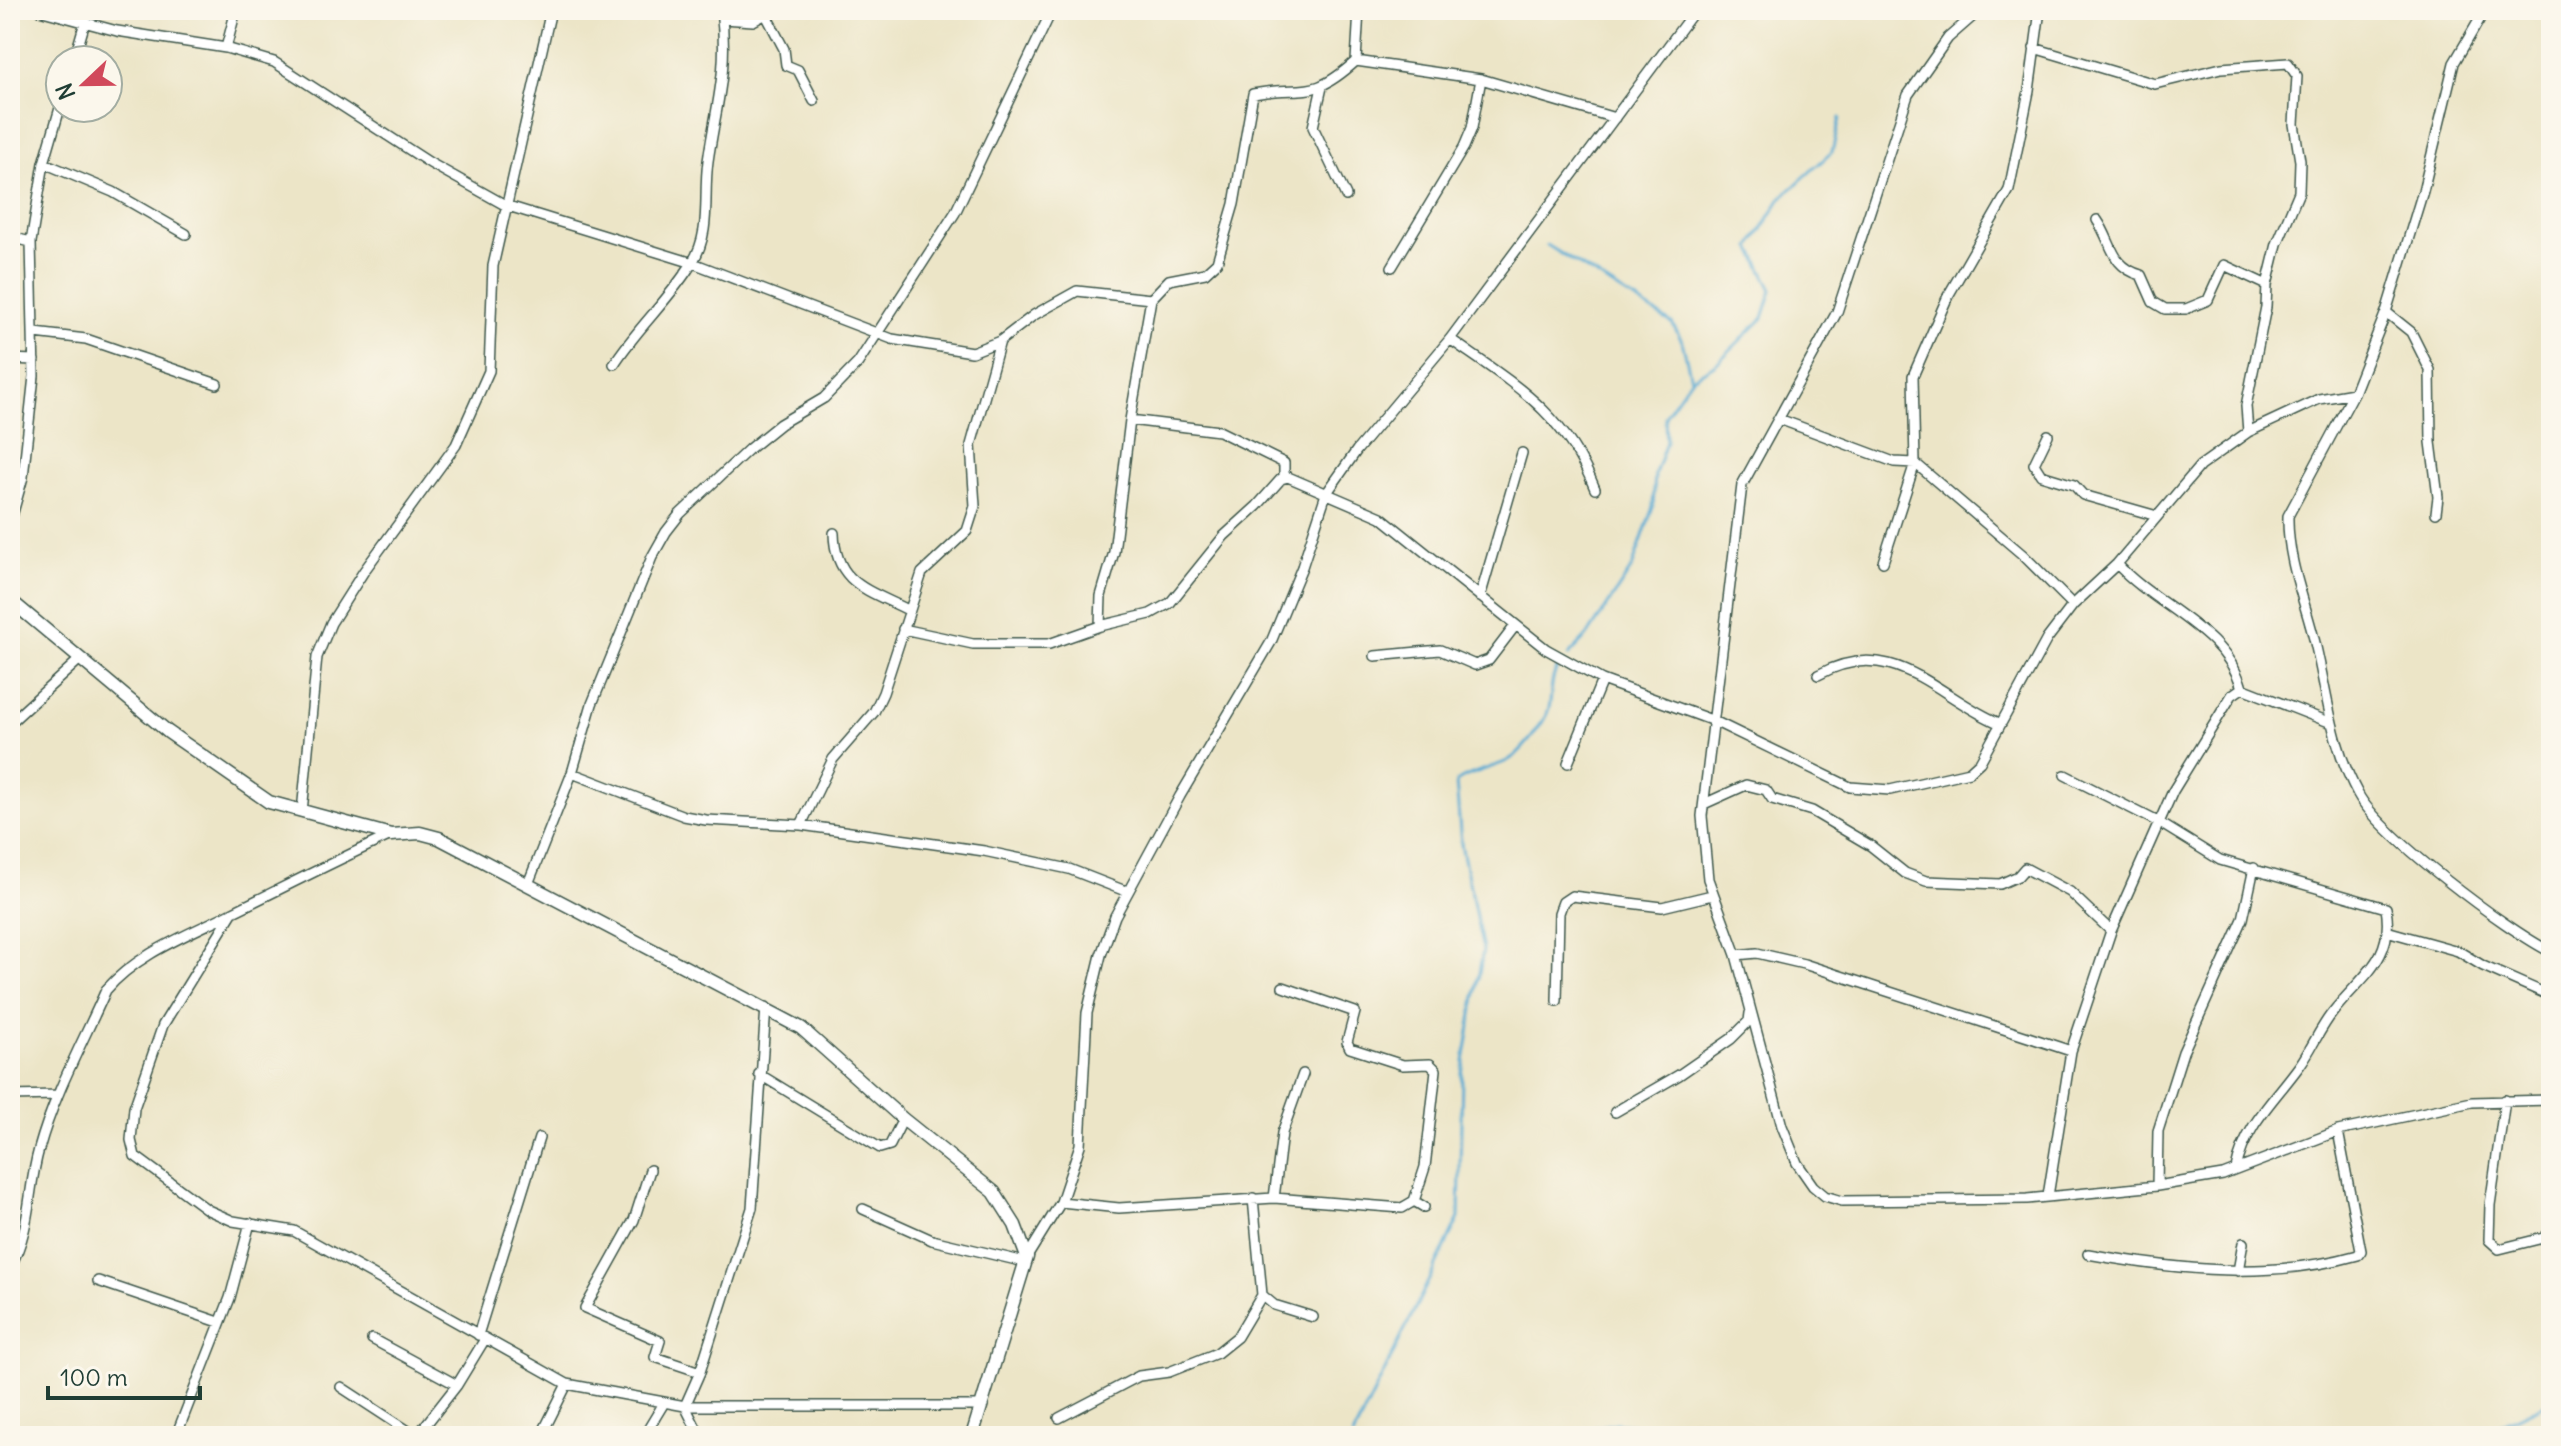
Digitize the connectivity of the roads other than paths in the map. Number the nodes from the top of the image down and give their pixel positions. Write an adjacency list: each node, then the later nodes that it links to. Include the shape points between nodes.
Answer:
1 (39, 10): 12 (street)
2 (236, 10): 14 (street)
3 (551, 10): 24 (street)
4 (1052, 10): 35 (street, via 955,213)
5 (1359, 10): 16 (street)
6 (1695, 10): 20 (street)
7 (1980, 10): 43 (street, via 1948,38 1900,111 1837,312)
8 (2040, 10): 15 (street)
9 (2485, 10): 33 (street, via 2454,63)
10 (768, 13): 11 (street, via 753,21); 19 (street, via 786,65 798,70)
11 (722, 14): 29 (street, via 722,97 709,159 706,222)
12 (85, 22): 13 (street); 14 (street)
13 (79, 44)
14 (226, 48): 24 (street, via 294,72)
15 (2034, 48): 31 (street, via 2155,84 2221,68 2288,63 2294,68 2299,192); 48 (street, via 2009,190 1948,296 1913,376)
16 (1356, 61): 17 (street); 18 (street)
17 (1481, 79): 20 (street); 30 (street, via 1464,147)
18 (1322, 87): 23 (street, via 1313,127); 32 (street, via 1305,93 1253,94 1234,204 1217,262 1205,273 1169,280)
19 (814, 101)
20 (1615, 118): 36 (street)
21 (55, 124): 22 (street)
22 (44, 163): 26 (street, via 113,192); 28 (street)
23 (1346, 196)
24 (505, 205): 29 (street); 78 (street, via 493,266 489,371 481,395 456,445 331,623 317,657)
25 (2097, 220): 31 (street, via 2114,259 2141,275 2153,302 2165,309 2193,308 2208,300 2224,265)
26 (186, 234)
27 (10, 237): 28 (street)
28 (31, 242): 34 (street)
29 (693, 263): 35 (street); 40 (street)
30 (1392, 267)
31 (2267, 285): 45 (street, via 2246,406)
32 (1151, 299): 37 (street, via 1077,291); 44 (street)
33 (2386, 312): 42 (street); 52 (street, via 2411,332 2430,370)
34 (35, 333): 39 (street); 41 (street, via 86,339)
35 (879, 333): 37 (street, via 972,352); 75 (street, via 833,390 749,449 666,532 592,704)
36 (1450, 339): 50 (street, via 1541,408 1571,439); 51 (street)
37 (1000, 341): 61 (street, via 971,445 976,492 972,518 961,540 922,573)
38 (10, 359): 39 (street)
39 (34, 360): 54 (street, via 27,447)
40 (614, 364)
41 (217, 384)
42 (2354, 393): 45 (street, via 2319,399); 71 (street, via 2288,516 2292,561)
43 (1779, 419): 48 (street, via 1894,462); 70 (street, via 1742,485)
44 (1130, 420): 49 (street, via 1219,431 1284,463); 62 (street)
45 (2248, 432): 53 (street, via 2200,466)
46 (2048, 435): 53 (street, via 2034,464 2041,475 2074,485 2083,495)
47 (1522, 453): 58 (street)
48 (1915, 463): 56 (street); 60 (street)
49 (1284, 477): 51 (street); 62 (street, via 1224,536 1170,603 1138,618)
50 (1595, 489)
51 (1326, 494): 58 (street, via 1381,517); 84 (street, via 1271,642)
52 (2436, 513)
53 (2157, 516): 57 (street)
54 (10, 523)
55 (834, 533): 61 (street, via 837,562 849,579)
56 (1883, 562)
57 (2117, 564): 60 (street); 69 (street, via 2229,658)
58 (1480, 597): 63 (street)
59 (10, 600): 66 (main road)
60 (2073, 605): 73 (street)
61 (908, 610): 64 (street)
62 (1100, 626): 64 (street, via 1049,644 1021,645 973,644)
63 (1515, 626): 65 (street, via 1489,660 1475,665 1440,650); 68 (street)
64 (903, 629): 80 (street, via 874,712 833,759)
65 (1375, 656)
66 (80, 659): 72 (street); 78 (main road, via 218,767 269,802)
67 (1818, 675): 73 (street, via 1861,659 1891,665 1925,677 1970,711)
68 (1602, 680): 70 (street); 74 (street)
69 (2242, 688): 71 (street); 79 (street, via 2232,695 2194,755)
70 (1714, 721): 73 (street, via 1850,787 1871,791 1910,788 1969,772 1980,762); 77 (street)
71 (2329, 722): 89 (street, via 2367,810 2484,908)
72 (10, 723)
73 (1999, 723)
74 (1568, 763)
75 (572, 773): 80 (street, via 684,816); 83 (street)
76 (2065, 775): 79 (street)
77 (1704, 804): 85 (street); 87 (street, via 1746,785 1766,790 1772,799 1812,811 1905,873 1926,881 2000,884 2025,868 2070,892)
78 (302, 812): 81 (main road)
79 (2160, 823): 82 (street, via 2220,860); 87 (street)
80 (801, 825): 84 (street, via 1035,861)
81 (391, 835): 83 (main road, via 439,838); 86 (street)
82 (2254, 868): 88 (street, via 2386,908); 109 (street, via 2243,919 2183,1052 2162,1118 2156,1143)
83 (528, 884): 95 (main road)
84 (1128, 892): 114 (street, via 1101,955 1087,1013 1080,1145)
85 (1712, 895): 90 (street); 93 (street, via 1662,907 1572,896 1563,902)
86 (232, 913): 99 (street, via 145,957 116,979 106,990); 117 (street, via 163,1025 134,1108 131,1140 135,1156 218,1217)
87 (2111, 931): 96 (street)
88 (2390, 932): 92 (street, via 2458,951); 107 (street, via 2373,968 2331,1014 2245,1136)
89 (2551, 952)
90 (1736, 955): 94 (street); 96 (street, via 1757,953 1804,964)
91 (1283, 987): 113 (street, via 1355,1012 1350,1048 1403,1065 1430,1064 1436,1070 1425,1167)
92 (2551, 996)
93 (1557, 1001)
94 (1751, 1006): 103 (street, via 1749,1021 1731,1039); 110 (street, via 1782,1126 1797,1163 1825,1196 1842,1201)
95 (766, 1007): 97 (street); 104 (main road, via 829,1050)
96 (2071, 1051): 110 (street)
97 (759, 1074): 104 (street, via 880,1148 890,1145); 130 (street, via 752,1208)
98 (1303, 1074): 112 (street, via 1282,1133)
99 (58, 1095): 100 (street); 122 (street, via 38,1152 24,1242)
100 (10, 1096)
101 (2505, 1100): 102 (street); 105 (street, via 2472,1102); 118 (street, via 2489,1240 2499,1249)
102 (2551, 1100)
103 (1615, 1112)
104 (903, 1119): 121 (main road, via 994,1192 1015,1225)
105 (2338, 1131): 107 (street); 123 (street, via 2361,1253 2284,1271)
106 (539, 1138): 128 (street)
107 (2236, 1169): 109 (street)
108 (650, 1170): 130 (street, via 634,1220 585,1308 660,1341 655,1357)
109 (2157, 1186): 110 (street)
110 (2048, 1196)
111 (1253, 1198): 112 (street); 114 (street, via 1119,1208); 125 (street)
112 (1274, 1198): 113 (street, via 1402,1208)
113 (1414, 1201): 115 (street)
114 (1061, 1202): 121 (street)
115 (1424, 1207)
116 (863, 1209): 121 (street, via 932,1240)
117 (250, 1223): 127 (street); 128 (street, via 294,1231)
118 (2551, 1232)
119 (2243, 1243): 123 (street)
120 (2088, 1254): 123 (street)
121 (1026, 1260): 136 (main road)
122 (10, 1267)
123 (2238, 1271)
124 (98, 1281): 127 (street)
125 (1262, 1295): 126 (street, via 1274,1305); 137 (street, via 1237,1337 1217,1353 1169,1372 1139,1376)
126 (1313, 1317)
127 (219, 1322): 138 (street)
128 (482, 1337): 131 (street); 132 (street)
129 (372, 1339): 132 (street)
130 (700, 1372): 135 (street)
131 (567, 1384): 134 (street); 140 (street)
132 (457, 1385): 139 (street)
133 (341, 1387): 139 (street)
134 (664, 1403): 135 (street); 141 (street)
135 (685, 1406): 136 (street); 142 (street)
136 (978, 1406): 143 (main road)
137 (1059, 1418)
138 (176, 1436)
139 (416, 1436)
140 (541, 1436)
141 (644, 1436)
142 (700, 1436)
143 (972, 1436)

